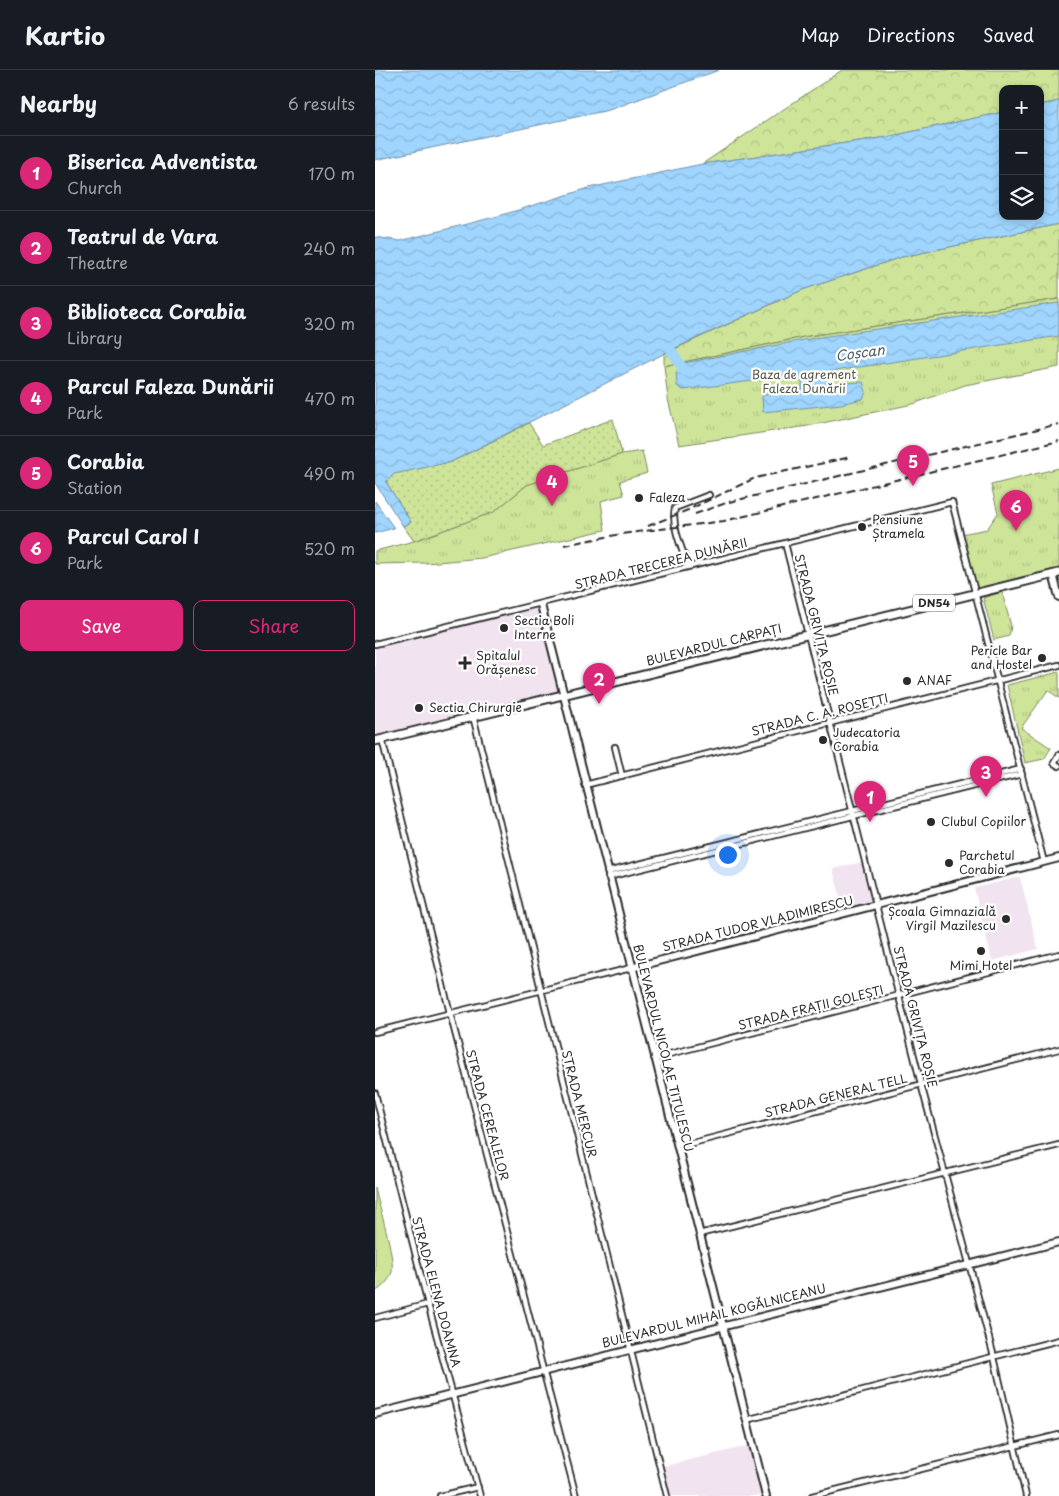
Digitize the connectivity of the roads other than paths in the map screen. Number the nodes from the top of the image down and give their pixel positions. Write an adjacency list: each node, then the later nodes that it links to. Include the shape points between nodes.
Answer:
1 (709, 495): 3 (street, via 675,508 678,535)
2 (785, 543): 3 (street, STRADA TRECEREA DUNĂRII); 5 (street, STRADA TRECEREA DUNĂRII, via 952,502); 8 (street, STRADA GRIVIȚA ROȘIE)
3 (687, 566): 7 (street, STRADA TRECEREA DUNĂRII)
4 (1056, 573): 5 (main road, BULEVARDUL CARPAȚI / DN54); 6 (street)
5 (976, 593): 8 (main road, BULEVARDUL CARPAȚI / DN54); 11 (street)
6 (1059, 597)
7 (541, 605): 9 (street, STRADA TRECEREA DUNĂRII); 12 (street, BULEVARDUL NICOLAE TITULESCU)
8 (808, 634): 12 (main road, BULEVARDUL CARPAȚI / DN54); 14 (street, STRADA GRIVIȚA ROȘIE)
9 (375, 644)
10 (1059, 665): 11 (street, STRADA C. A. ROSETTI)
11 (998, 680): 14 (street, STRADA C. A. ROSETTI); 19 (street)
12 (563, 693): 13 (main road, BULEVARDUL CARPAȚI / DN54); 21 (street, BULEVARDUL NICOLAE TITULESCU)
13 (473, 716): 15 (main road, BULEVARDUL CARPAȚI / DN54); 29 (street, STRADA MERCUR)
14 (830, 723): 20 (street, STRADA C. A. ROSETTI); 22 (street, STRADA GRIVIȚA ROȘIE)
15 (379, 740): 31 (street, STRADA CEREALELOR)
16 (615, 747): 20 (street)
17 (1059, 755): 18 (street, via 1054,763)
18 (1059, 766)
19 (1021, 771): 22 (street); 24 (street)
20 (622, 776): 21 (street, STRADA C. A. ROSETTI)
21 (585, 785): 25 (street, BULEVARDUL NICOLAE TITULESCU)
22 (854, 814): 25 (street); 26 (street, STRADA GRIVIȚA ROȘIE)
23 (1059, 858): 24 (street, STRADA TUDOR VLADIMIRESCU)
24 (1044, 862): 26 (street, STRADA TUDOR VLADIMIRESCU)
25 (607, 875): 28 (street, BULEVARDUL NICOLAE TITULESCU)
26 (876, 905): 28 (street, STRADA TUDOR VLADIMIRESCU); 30 (street, STRADA GRIVIȚA ROȘIE)
27 (1059, 954): 30 (street, STRADA FRAȚII GOLEȘTI)
28 (631, 968): 29 (street, STRADA TUDOR VLADIMIRESCU); 34 (street, BULEVARDUL NICOLAE TITULESCU)
29 (540, 991): 31 (street, STRADA TUDOR VLADIMIRESCU); 47 (street, STRADA MERCUR)
30 (899, 996): 34 (street, STRADA FRAȚII GOLEȘTI); 35 (street, STRADA GRIVIȚA ROȘIE)
31 (450, 1013): 32 (street, STRADA TUDOR VLADIMIRESCU); 49 (street, STRADA CEREALELOR)
32 (375, 1032)
33 (1059, 1049): 35 (street, STRADA GENERAL TELL)
34 (654, 1058): 38 (street, BULEVARDUL NICOLAE TITULESCU)
35 (921, 1084): 38 (street, STRADA GENERAL TELL); 39 (street, STRADA GRIVIȚA ROȘIE)
36 (375, 1093): 43 (street, STRADA ELENA DOAMNA)
37 (1059, 1145): 39 (street)
38 (677, 1147): 40 (street, BULEVARDUL NICOLAE TITULESCU)
39 (947, 1174): 40 (street); 42 (street, STRADA GRIVIȚA ROȘIE)
40 (699, 1234): 45 (street, BULEVARDUL NICOLAE TITULESCU)
41 (1059, 1242): 42 (street, BULEVARDUL MIHAIL KOGĂLNICEANU)
42 (969, 1265): 45 (street, BULEVARDUL MIHAIL KOGĂLNICEANU); 48 (street, STRADA GRIVIȚA ROȘIE)
43 (428, 1304): 44 (street); 50 (street, STRADA ELENA DOAMNA)
44 (375, 1318)
45 (722, 1326): 47 (street, BULEVARDUL MIHAIL KOGĂLNICEANU); 52 (street, BULEVARDUL NICOLAE TITULESCU)
46 (1059, 1340): 48 (street)
47 (630, 1348): 49 (street, BULEVARDUL MIHAIL KOGĂLNICEANU); 59 (street, STRADA MERCUR)
48 (994, 1357): 52 (street); 54 (street, STRADA GRIVIȚA ROȘIE)
49 (544, 1370): 50 (street, BULEVARDUL MIHAIL KOGĂLNICEANU); 58 (street, STRADA CEREALELOR)
50 (453, 1393): 51 (street, BULEVARDUL MIHAIL KOGĂLNICEANU); 55 (street, STRADA ELENA DOAMNA)
51 (375, 1414)
52 (746, 1420): 60 (street, BULEVARDUL NICOLAE TITULESCU)
53 (1059, 1435): 54 (street)
54 (1013, 1447): 61 (street); 62 (street, STRADA GRIVIȚA ROȘIE)
55 (478, 1487): 56 (street); 57 (street, STRADA ELENA DOAMNA)
56 (441, 1496)
57 (480, 1496)
58 (575, 1496)
59 (667, 1496)
60 (765, 1496)
61 (812, 1496)
62 (1026, 1496)

